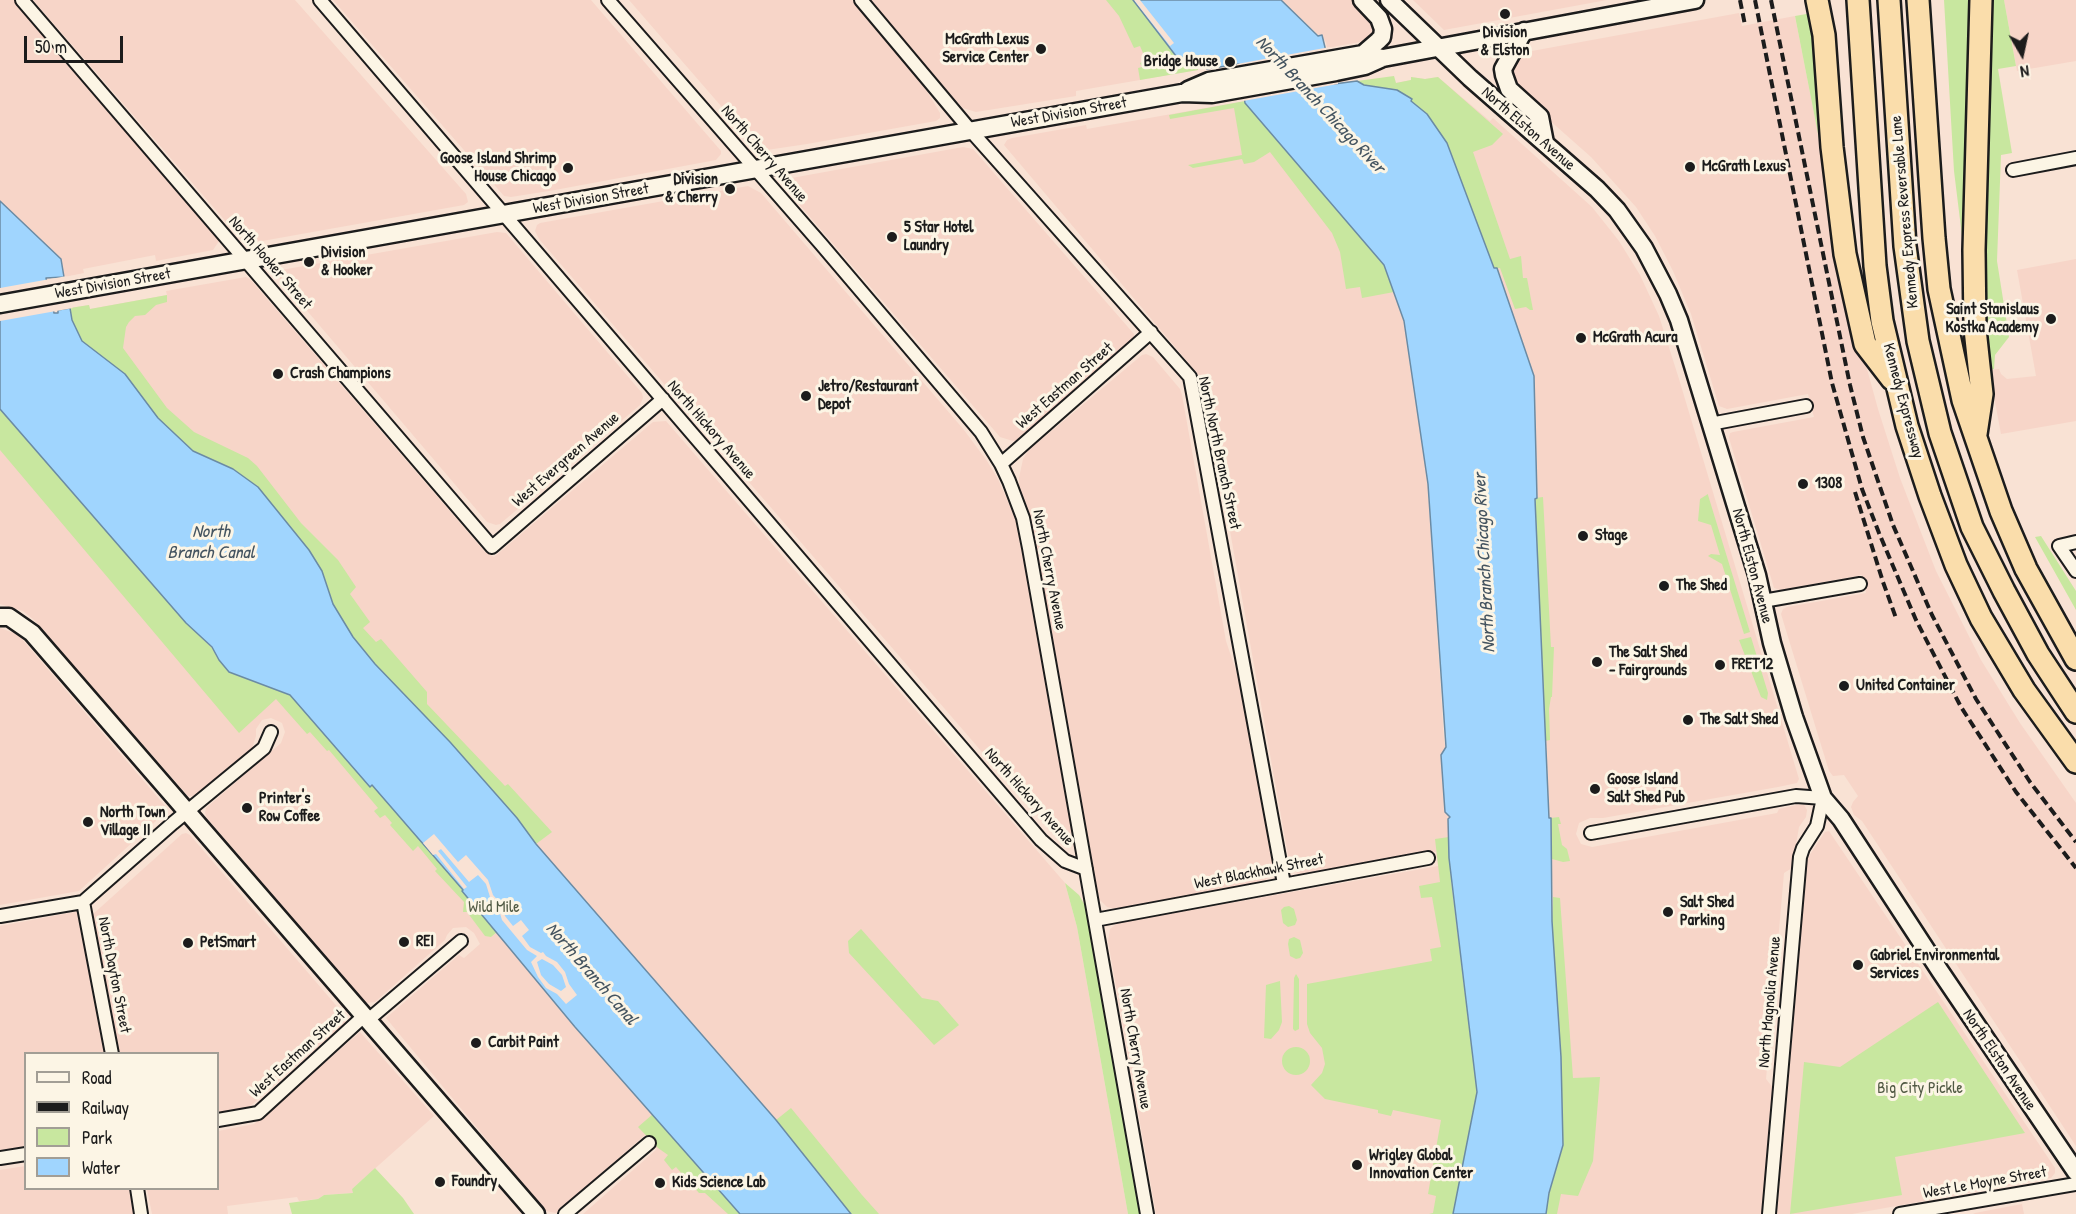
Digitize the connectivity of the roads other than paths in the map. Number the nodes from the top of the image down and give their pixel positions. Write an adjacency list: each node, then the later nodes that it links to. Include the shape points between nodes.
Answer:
1 (22, 0): 24 (street, North Hooker Street)
2 (320, 0): 23 (street, North Hickory Avenue)
3 (608, 0): 21 (street, North Cherry Avenue)
4 (861, 0): 18 (street, North North Branch Street)
5 (1362, 0): 15 (main road, via 1379,18 1383,29 1382,37)
6 (1389, 0): 14 (main road, North Elston Avenue)
7 (1695, 0): 13 (main road, West Division Street)
8 (1817, 0): 27 (highway, via 1824,35 1845,254 1865,344)
9 (1858, 0): 27 (highway, Kennedy Expressway, via 1875,266)
10 (1889, 0): 40 (highway, Kennedy Express Reversable Lane, via 1905,246 1918,341 1940,433 1972,527 2038,654)
11 (1918, 0): 31 (highway, via 1940,289)
12 (1981, 0): 31 (highway, via 1974,250 1975,329 1983,394)
13 (1524, 31): 14 (main road, West Division Street); 19 (main road, via 1503,69 1504,75 1509,89 1540,117)
14 (1438, 48): 16 (main road, West Division Street); 19 (main road, North Elston Avenue)
15 (1363, 54): 16 (main road, West Division Street); 17 (main road, West Division Street)
16 (1383, 58): 17 (main road, West Division Street, via 1365,66)
17 (1335, 65): 18 (main road, West Division Street, via 1240,82 1212,94 1182,93)
18 (971, 131): 21 (main road, West Division Street); 26 (street, North North Branch Street)
19 (1545, 143): 30 (main road, North Elston Avenue, via 1598,189 1644,248 1679,320)
20 (2076, 159): 22 (street)
21 (755, 170): 23 (main road, West Division Street); 32 (street, North Cherry Avenue, via 981,432)
22 (2013, 170)
23 (503, 215): 24 (main road, West Division Street); 28 (street, North Hickory Avenue)
24 (245, 261): 25 (main road, West Division Street); 34 (street, North Hooker Street)
25 (0, 304)
26 (1150, 332): 32 (street, West Eastman Street); 48 (street, North North Branch Street, via 1190,376)
27 (1896, 385): 42 (highway, Kennedy Expressway, via 1930,496 1980,618 2024,690)
28 (663, 399): 34 (street, West Evergreen Avenue); 47 (street, North Hickory Avenue, via 1041,840 1065,861)
29 (1806, 406): 30 (street)
30 (1710, 424): 37 (main road, North Elston Avenue)
31 (1975, 438): 39 (highway, via 2026,569)
32 (1001, 464): 47 (street, North Cherry Avenue, via 1025,526)
33 (2076, 542): 35 (street, via 2059,546)
34 (492, 547)
35 (2076, 571)
36 (1860, 584): 37 (street)
37 (1763, 601): 43 (main road, North Elston Avenue, via 1794,717)
38 (4, 617): 44 (main road, via 32,633)
39 (2076, 659)
40 (2076, 712)
41 (271, 732): 44 (street, via 264,748)
42 (2076, 762)
43 (1823, 798): 45 (street, via 1796,796); 59 (main road, North Elston Avenue, via 1841,819); 67 (street, North Magnolia Avenue, via 1818,826 1800,857)
44 (187, 812): 49 (street); 53 (main road)
45 (1591, 833)
46 (1428, 858): 48 (street, West Blackhawk Street)
47 (1086, 869): 51 (street, North Cherry Avenue)
48 (1284, 884): 51 (street, West Blackhawk Street)
49 (83, 902): 50 (street); 54 (street, North Dayton Street)
50 (0, 916)
51 (1095, 920): 66 (street, North Cherry Avenue)
52 (461, 941): 53 (street, West Eastman Street)
53 (366, 1018): 55 (street, West Eastman Street, via 258,1113); 64 (main road)
54 (112, 1052)
55 (219, 1120)
56 (649, 1143): 65 (street)
57 (24, 1154): 58 (street)
58 (0, 1158)
59 (2076, 1172)
60 (2076, 1184): 62 (street, West Le Moyne Street)
61 (137, 1190): 63 (street)
62 (1955, 1209): 68 (street, West Le Moyne Street)
63 (141, 1214)
64 (536, 1214)
65 (565, 1214)
66 (1147, 1214)
67 (1769, 1214)
68 (1900, 1214)

